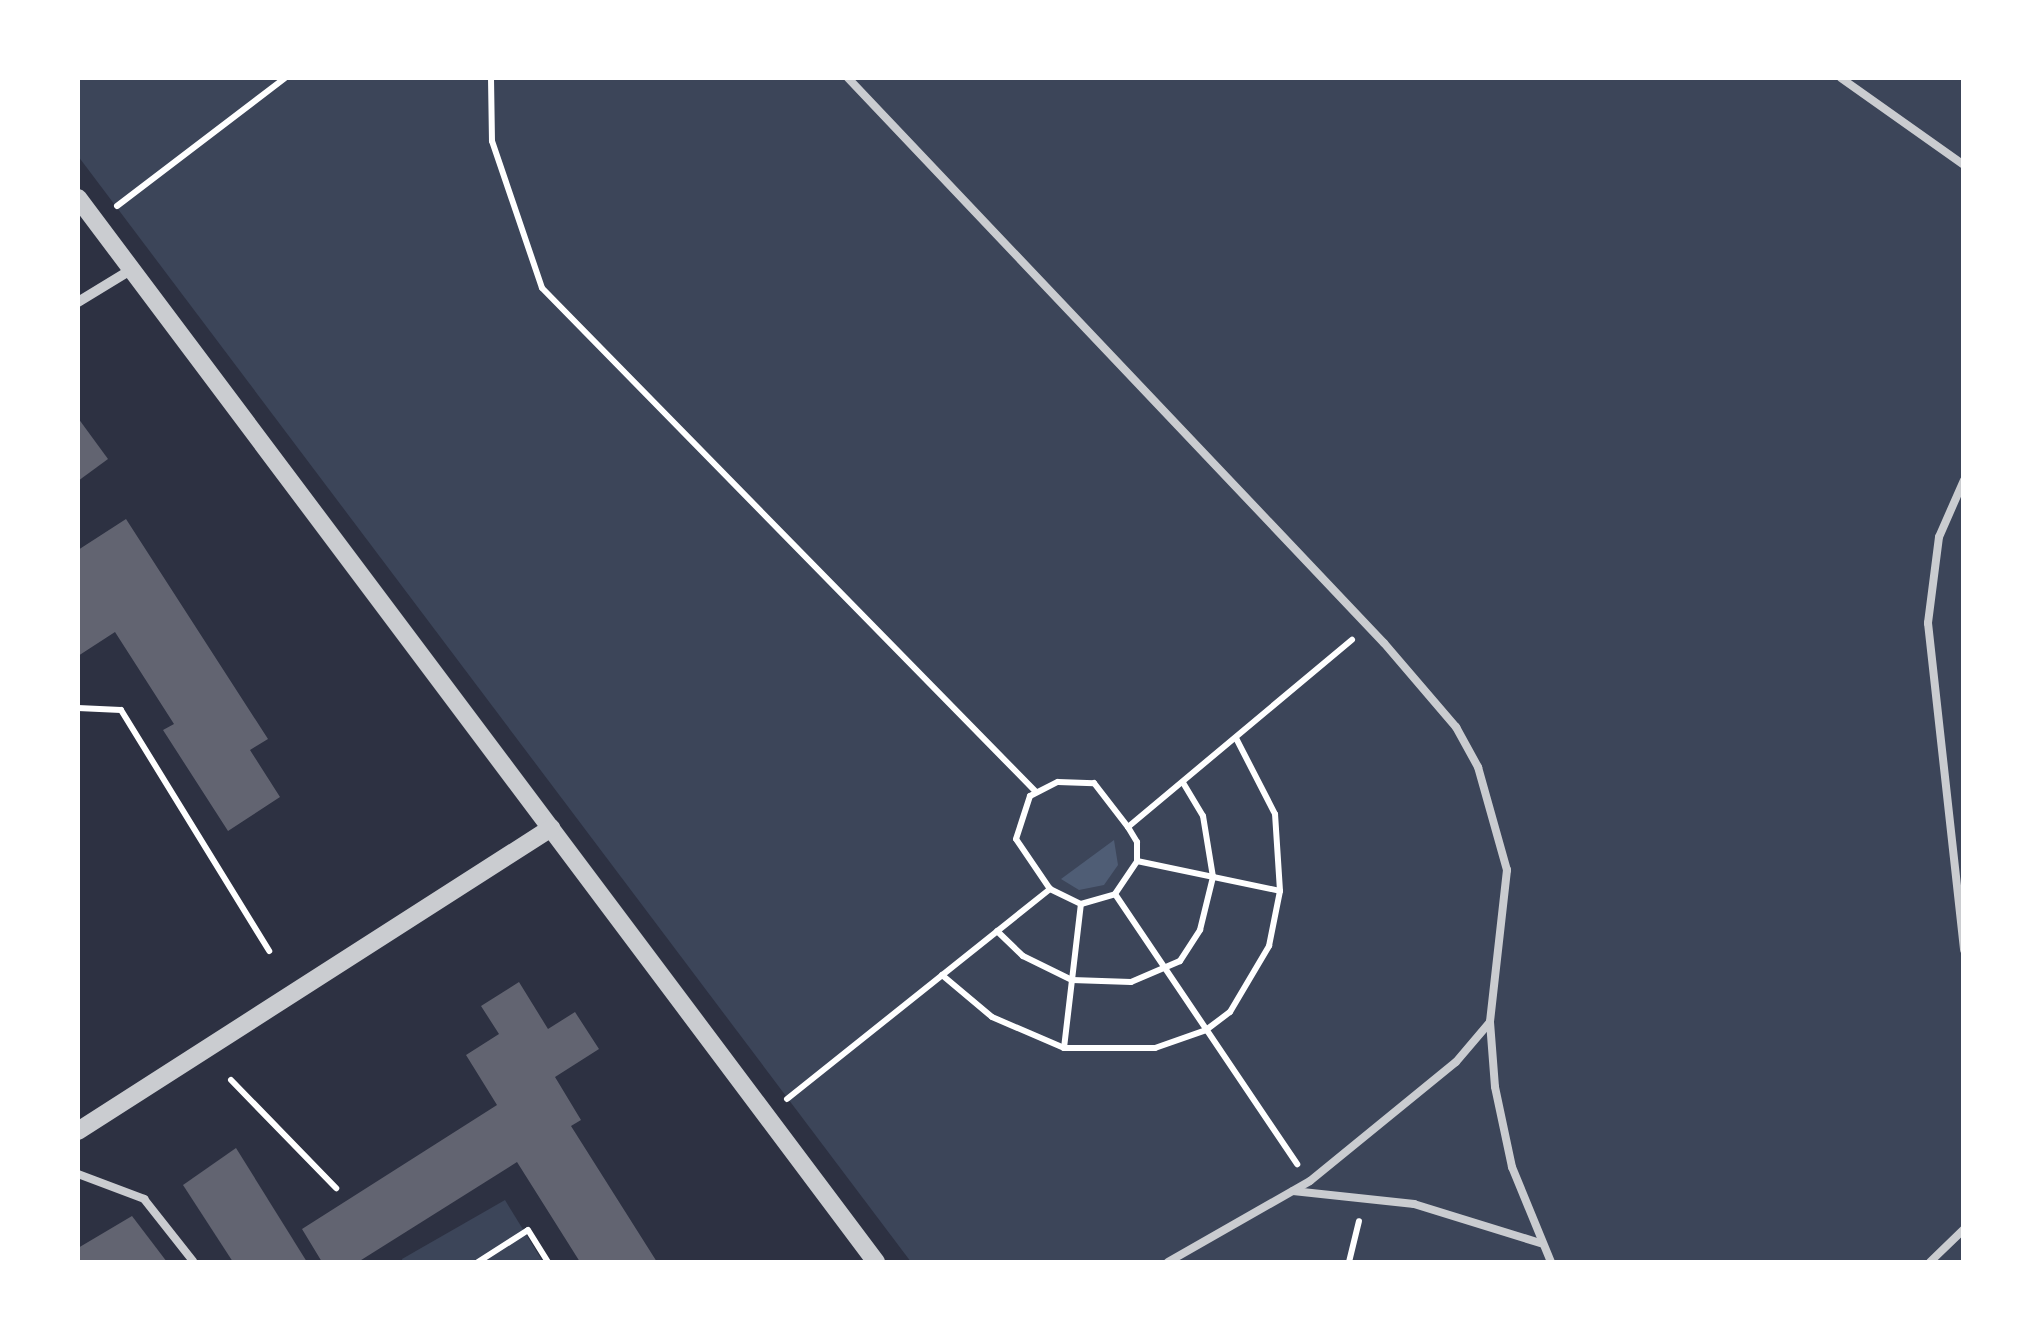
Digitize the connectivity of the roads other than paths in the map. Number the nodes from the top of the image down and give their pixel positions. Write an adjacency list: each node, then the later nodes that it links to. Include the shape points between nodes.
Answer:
1 (848, 78): 10 (lane, via 1376,634 1456,727 1478,767 1507,870)
2 (1841, 78): 3 (lane)
3 (1964, 165)
4 (78, 198): 5 (street)
5 (130, 271): 6 (street); 8 (street)
6 (78, 302)
7 (1964, 480): 9 (lane, via 1939,537 1928,624)
8 (550, 828): 11 (street); 17 (street)
9 (1964, 950)
10 (1490, 1022): 13 (lane, via 1398,1113); 15 (lane, via 1512,1166)
11 (78, 1131)
12 (78, 1174): 16 (lane, via 144,1199)
13 (1292, 1191): 15 (lane, via 1414,1204); 18 (lane)
14 (1964, 1229): 20 (lane)
15 (1540, 1243): 19 (lane)
16 (193, 1262)
17 (876, 1262)
18 (1168, 1262)
19 (1551, 1262)
20 (1930, 1262)

